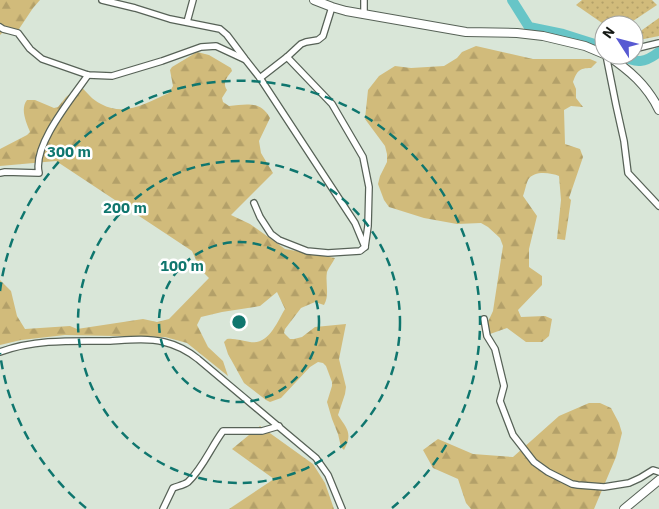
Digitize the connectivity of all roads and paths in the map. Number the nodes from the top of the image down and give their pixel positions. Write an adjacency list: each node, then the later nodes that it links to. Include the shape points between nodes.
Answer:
1 (102, 0): 7 (street)
2 (193, 0): 7 (street)
3 (314, 0): 5 (main road)
4 (364, 0): 6 (street)
5 (332, 8): 6 (main road); 12 (street, via 323,36 301,44)
6 (364, 15): 11 (main road, via 466,32 543,36)
7 (187, 22): 13 (street, via 220,29)
8 (0, 27): 16 (street, via 18,33 42,59)
9 (659, 43): 10 (street)
10 (644, 47)
11 (594, 50)
12 (287, 57): 17 (street); 22 (street, via 332,104 363,157 368,187)
13 (244, 60): 16 (street, via 216,46 201,46 112,76); 17 (street)
14 (608, 65): 21 (street, via 628,173)
15 (625, 65): 18 (main road, via 648,90)
16 (88, 75): 19 (street, via 50,130 40,154 39,172)
17 (260, 78): 22 (street, via 355,223)
18 (659, 110)
19 (0, 173)
20 (254, 203): 22 (street, via 271,234 279,240 328,253 360,251)
21 (659, 206)
22 (366, 247)
23 (484, 319): 26 (street, via 504,386 500,401 513,435 534,462 578,485 622,485 653,470)
24 (0, 352): 25 (street, via 53,341 143,340 167,343 193,355)
25 (279, 426): 28 (street, via 262,431 223,431 186,484 173,488); 29 (street, via 320,462)
26 (659, 472)
27 (659, 480): 30 (main road)
28 (163, 509)
29 (342, 509)
30 (624, 509)

